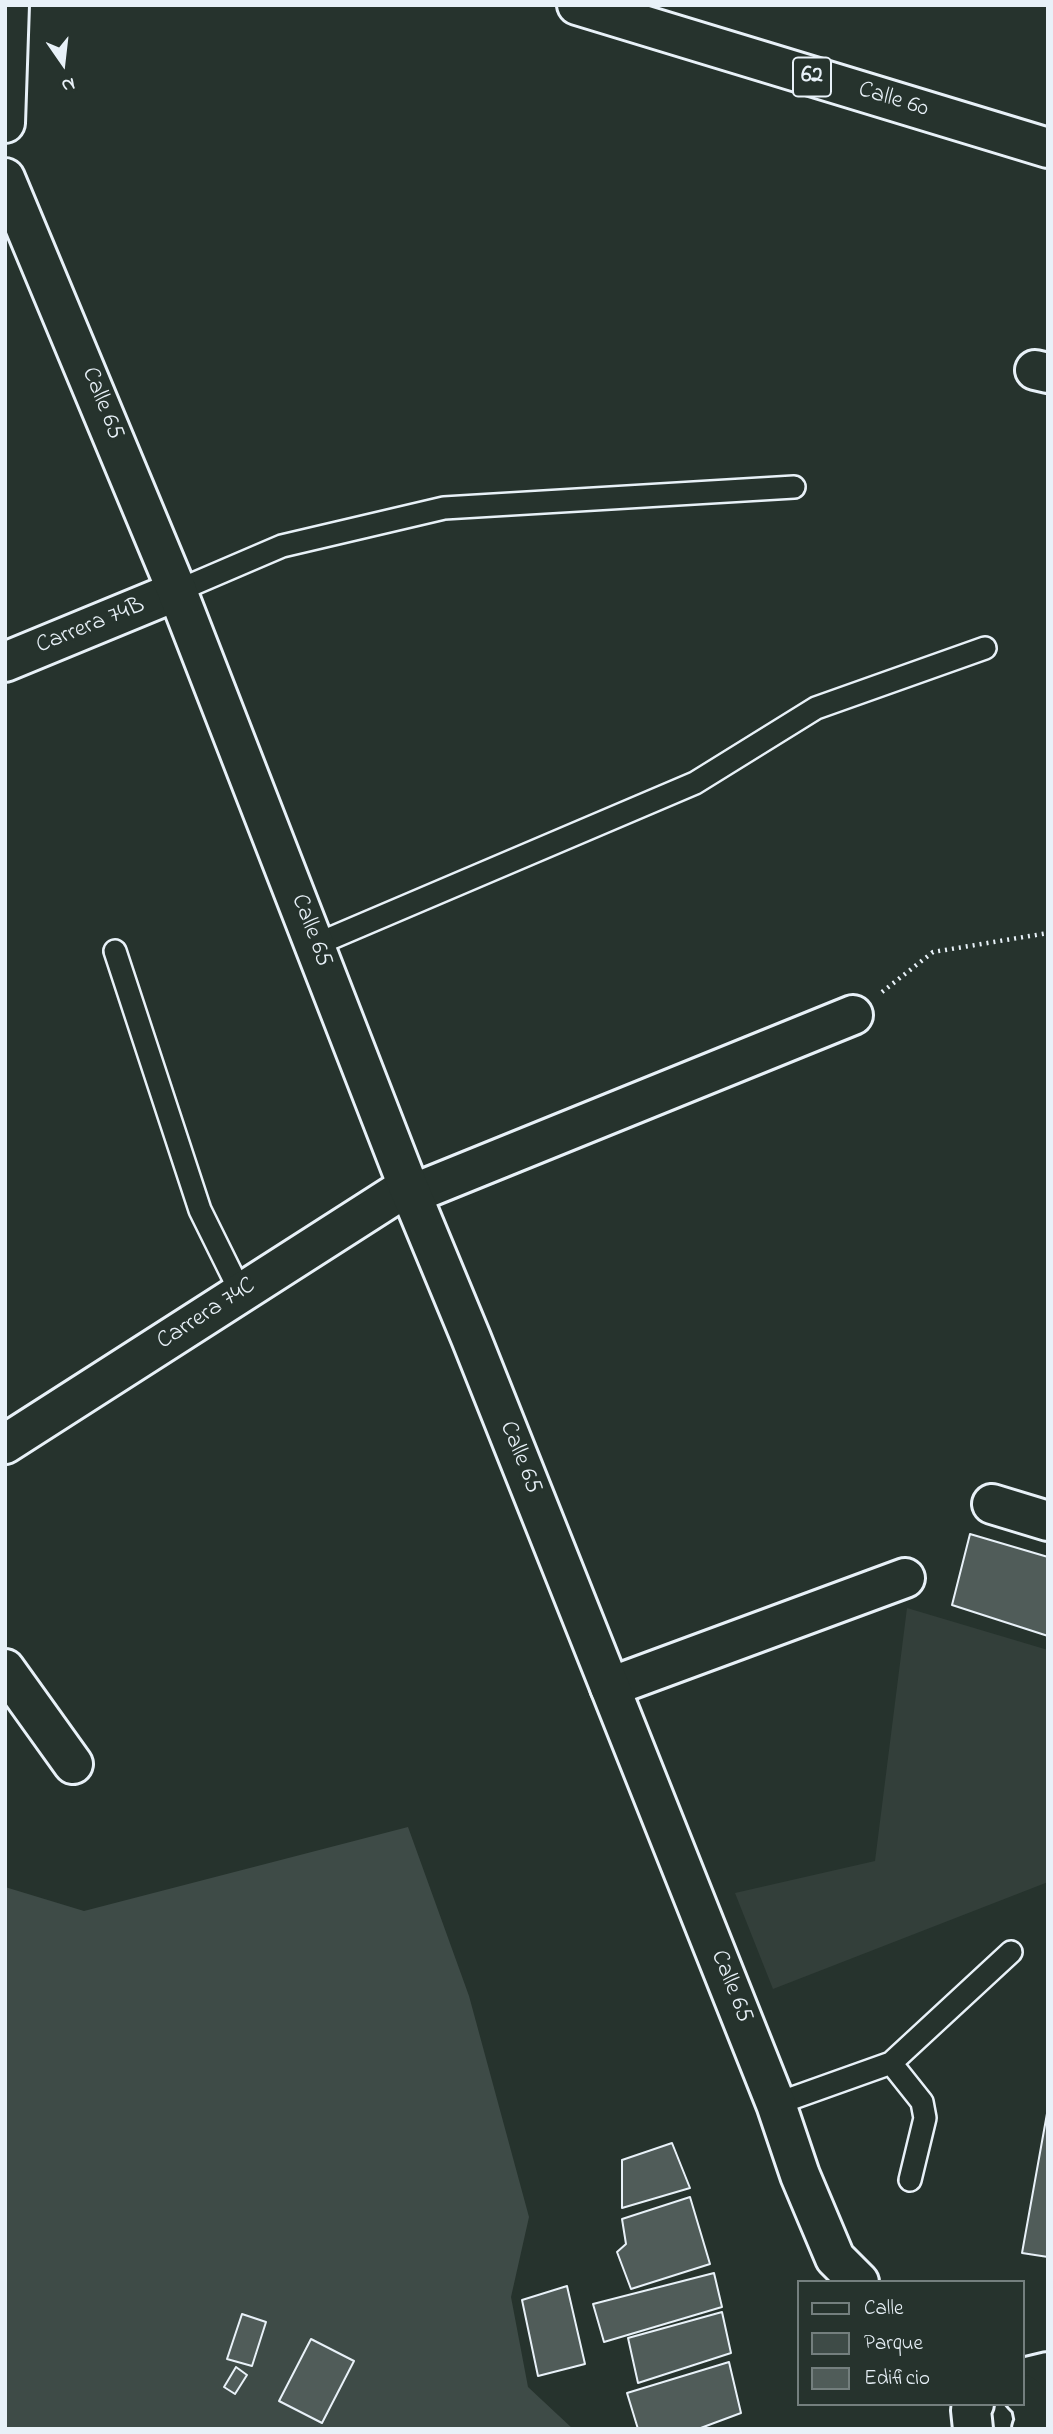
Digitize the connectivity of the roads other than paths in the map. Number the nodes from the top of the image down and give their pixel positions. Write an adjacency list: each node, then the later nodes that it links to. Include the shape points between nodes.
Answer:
1 (9, 5): 3 (main road)
2 (577, 5): 4 (main road, Calle 60 / 62)
3 (5, 124)
4 (1048, 148)
5 (5, 178): 7 (main road, Calle 65)
6 (794, 487): 7 (lane, via 444,508 282,546)
7 (177, 592): 9 (main road, Carrera 74B); 10 (main road, Calle 65)
8 (985, 648): 10 (lane, via 816,708 695,783)
9 (5, 662)
10 (315, 945): 13 (main road, Calle 65)
11 (115, 951): 14 (lane, via 200,1210)
12 (853, 1015): 13 (main road, Carrera 74C)
13 (410, 1190): 14 (main road, Carrera 74C); 20 (main road, Calle 65)
14 (241, 1293): 15 (main road, Carrera 74C)
15 (5, 1444)
16 (992, 1504): 17 (main road)
17 (1048, 1521)
18 (905, 1578): 20 (main road)
19 (5, 1669): 21 (main road)
20 (610, 1686): 24 (main road, Calle 65)
21 (73, 1764)
22 (1011, 1952): 23 (lane)
23 (891, 2063): 24 (lane); 25 (lane, via 922,2102 925,2118)
24 (776, 2104): 26 (main road, Calle 65, via 835,2258)
25 (910, 2180)
26 (857, 2280)
27 (1048, 2372): 28 (main road)
28 (1025, 2378)

